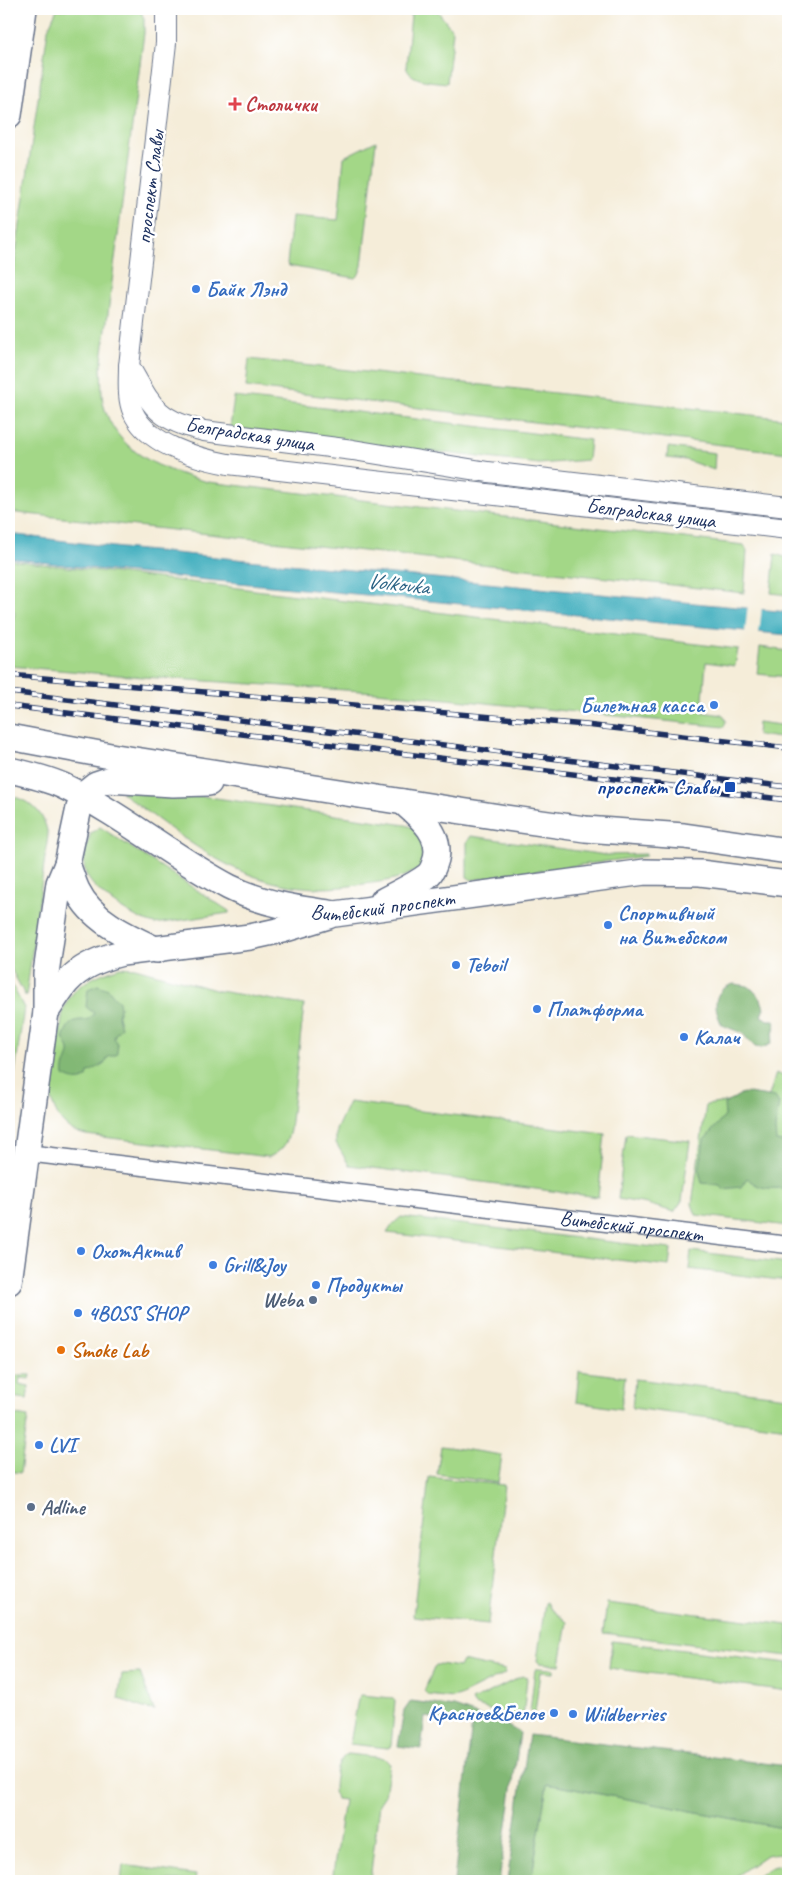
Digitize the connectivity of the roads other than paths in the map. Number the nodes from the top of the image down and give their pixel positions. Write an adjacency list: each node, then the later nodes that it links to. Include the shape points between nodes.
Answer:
1 (166, 9): 4 (street, проспект Славы, via 166,43)
2 (25, 13): 3 (main road)
3 (9, 115)
4 (129, 366): 5 (street, Белградская улица, via 154,406 168,419 204,431 488,472); 6 (street, Белградская улица, via 128,392 133,412 144,428 164,443 211,461)
5 (788, 507)
6 (788, 529)
7 (11, 737): 9 (main road)
8 (9, 770): 10 (main road, Витебский проспект, via 62,786)
9 (267, 780): 10 (main road, via 173,784 108,780 90,788); 11 (main road)
10 (83, 797): 13 (main road); 16 (main road, Витебский проспект, via 235,889 273,904)
11 (403, 802): 12 (main road, via 585,829 684,836); 15 (main road, via 422,819 434,836 436,857 433,868 416,883)
12 (788, 851)
13 (68, 864): 17 (main road, via 80,895 98,917); 18 (main road, via 59,883 46,973)
14 (788, 884): 15 (main road, Витебский проспект, via 700,873 645,872)
15 (367, 909): 16 (main road, Витебский проспект)
16 (335, 914): 17 (main road, via 250,937)
17 (156, 950): 18 (main road, via 122,954 94,962 67,982)
18 (46, 1012): 19 (main road)
19 (27, 1153): 20 (street, Витебский проспект); 21 (main road)
20 (788, 1245)
21 (9, 1282)

